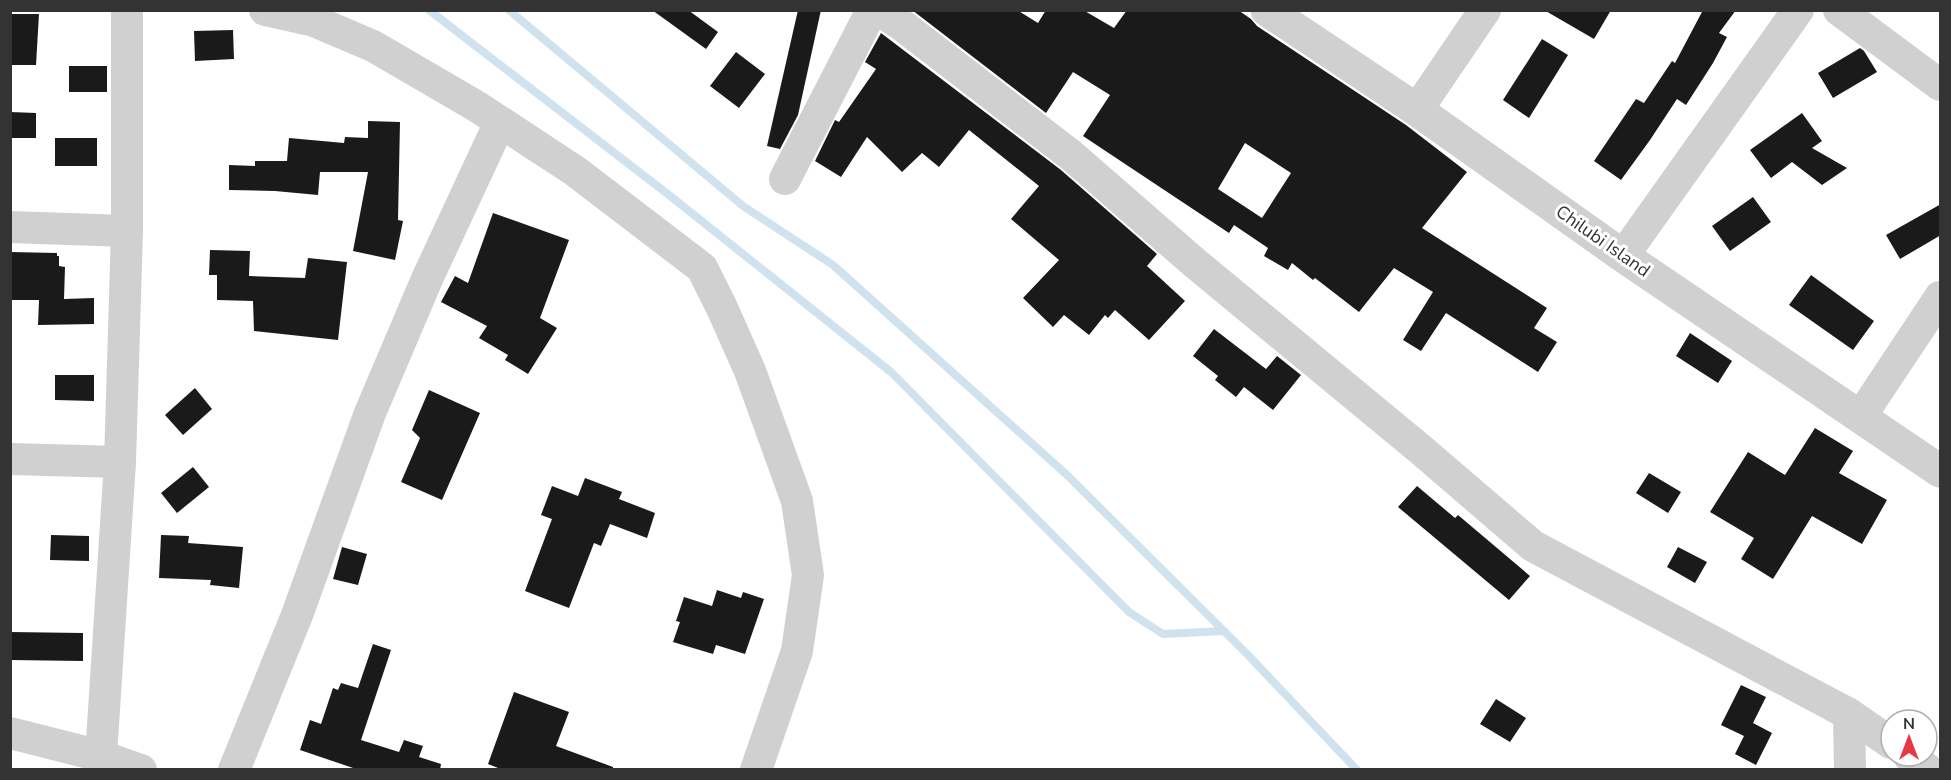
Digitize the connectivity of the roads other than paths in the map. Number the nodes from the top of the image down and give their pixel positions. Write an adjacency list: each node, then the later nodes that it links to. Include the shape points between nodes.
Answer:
1 (128, 10): 14 (street)
2 (265, 10): 11 (street, via 314,21 373,46)
3 (872, 10): 12 (street)
4 (879, 10): 21 (street, via 1072,156 1533,546)
5 (1267, 10): 10 (street, Chilubi Island)
6 (1485, 10): 10 (street)
7 (1798, 10): 15 (street)
8 (1839, 10): 9 (street)
9 (1941, 85)
10 (1417, 110): 15 (street, Chilubi Island)
11 (500, 122): 26 (street, via 370,412 297,615); 27 (street, via 575,171 702,268 750,371 797,501 808,575 797,651)
12 (785, 179)
13 (10, 227): 14 (street)
14 (128, 231): 19 (street)
15 (1623, 256): 17 (street, Chilubi Island)
16 (1941, 297): 17 (street)
17 (1861, 416): 20 (street, Chilubi Island)
18 (10, 459): 19 (street)
19 (120, 462): 24 (street)
20 (1941, 471)
21 (1849, 714): 23 (street); 28 (street)
22 (10, 733): 24 (street)
23 (1879, 735)
24 (101, 756): 25 (street)
25 (141, 770)
26 (234, 770)
27 (756, 770)
28 (1850, 770)

